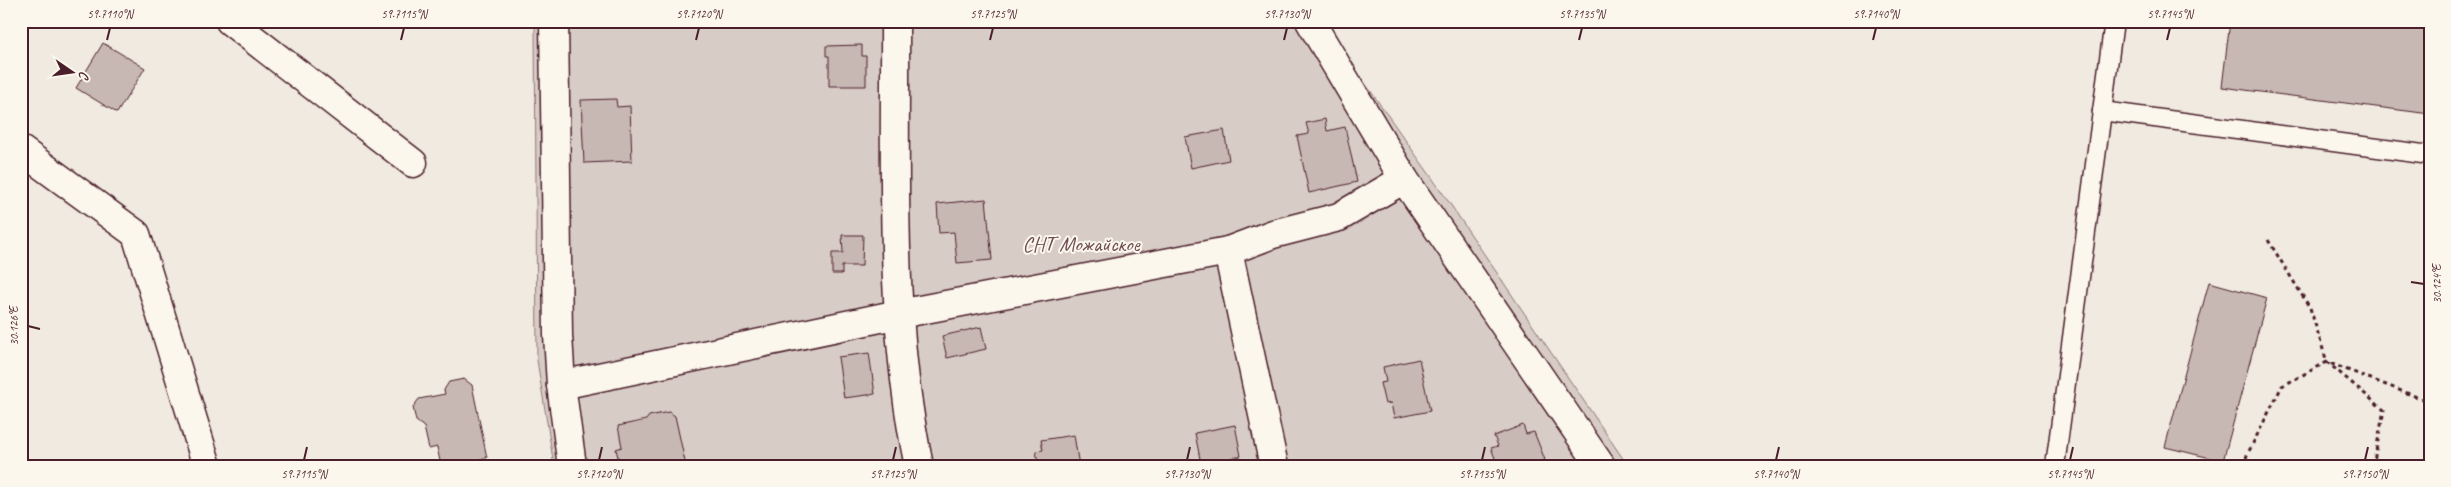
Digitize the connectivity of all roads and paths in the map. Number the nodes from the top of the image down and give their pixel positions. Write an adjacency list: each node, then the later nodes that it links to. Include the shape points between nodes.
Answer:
1 (230, 21): 9 (street)
2 (554, 21): 16 (street)
3 (896, 21): 14 (street)
4 (1310, 21): 11 (street)
5 (2114, 21): 6 (lane)
6 (2102, 111): 8 (lane); 23 (lane)
7 (21, 150): 10 (street)
8 (2430, 155)
9 (413, 164)
10 (33, 172): 18 (street, via 136,234)
11 (1404, 179): 13 (street, via 1339,217 1272,234); 22 (street)
12 (2268, 240): 15 (path, via 2310,308)
13 (1228, 251): 14 (street); 21 (street)
14 (899, 314): 16 (street); 20 (street)
15 (2327, 362): 17 (path); 24 (path, via 2282,386); 25 (path, via 2384,410)
16 (561, 385): 19 (street)
17 (2430, 402)
18 (207, 466)
19 (572, 466)
20 (919, 466)
21 (1274, 466)
22 (1601, 466)
23 (2055, 466)
24 (2244, 466)
25 (2373, 466)

